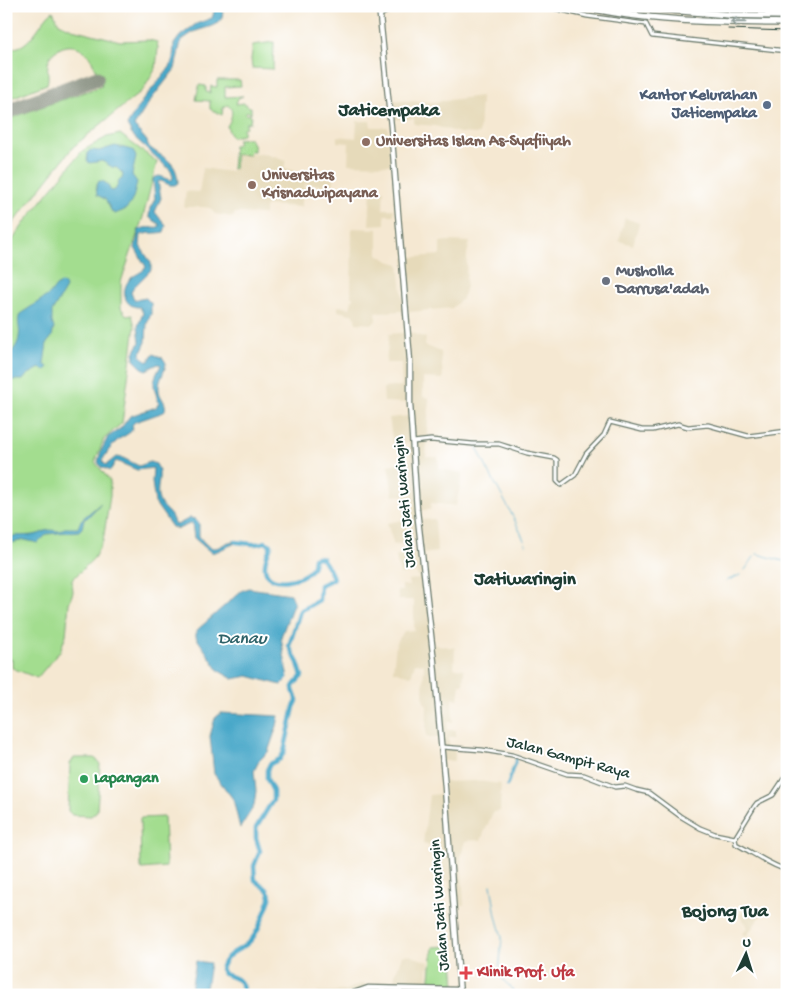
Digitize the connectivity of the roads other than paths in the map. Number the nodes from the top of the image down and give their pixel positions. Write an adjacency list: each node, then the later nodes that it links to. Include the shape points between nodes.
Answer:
1 (379, 6): 6 (main road, Jalan Jati Waringin)
2 (393, 6): 6 (street)
3 (545, 6): 9 (street, via 646,24 652,36)
4 (582, 6): 8 (highway, one-way to 4, via 669,18)
5 (624, 6): 7 (highway, via 721,15)
6 (380, 15): 11 (main road, Jalan Jati Waringin, via 410,360)
7 (787, 16)
8 (787, 23)
9 (787, 51)
10 (787, 431): 11 (street, via 748,436 708,425 688,427 675,424 642,430 610,422 575,474 561,486 557,482 558,464 554,458 499,444)
11 (413, 442): 12 (main road, Jalan Jati Waringin)
12 (442, 747): 14 (street, Jalan Gampit Raya, via 504,754 571,775 584,775 615,787 625,786 650,793 708,832); 16 (main road, Jalan Jati Waringin)
13 (787, 774): 14 (street, via 773,795 754,807)
14 (735, 838): 15 (street, via 736,844)
15 (787, 870)
16 (460, 992): 17 (main road, via 368,988)
17 (348, 995)

